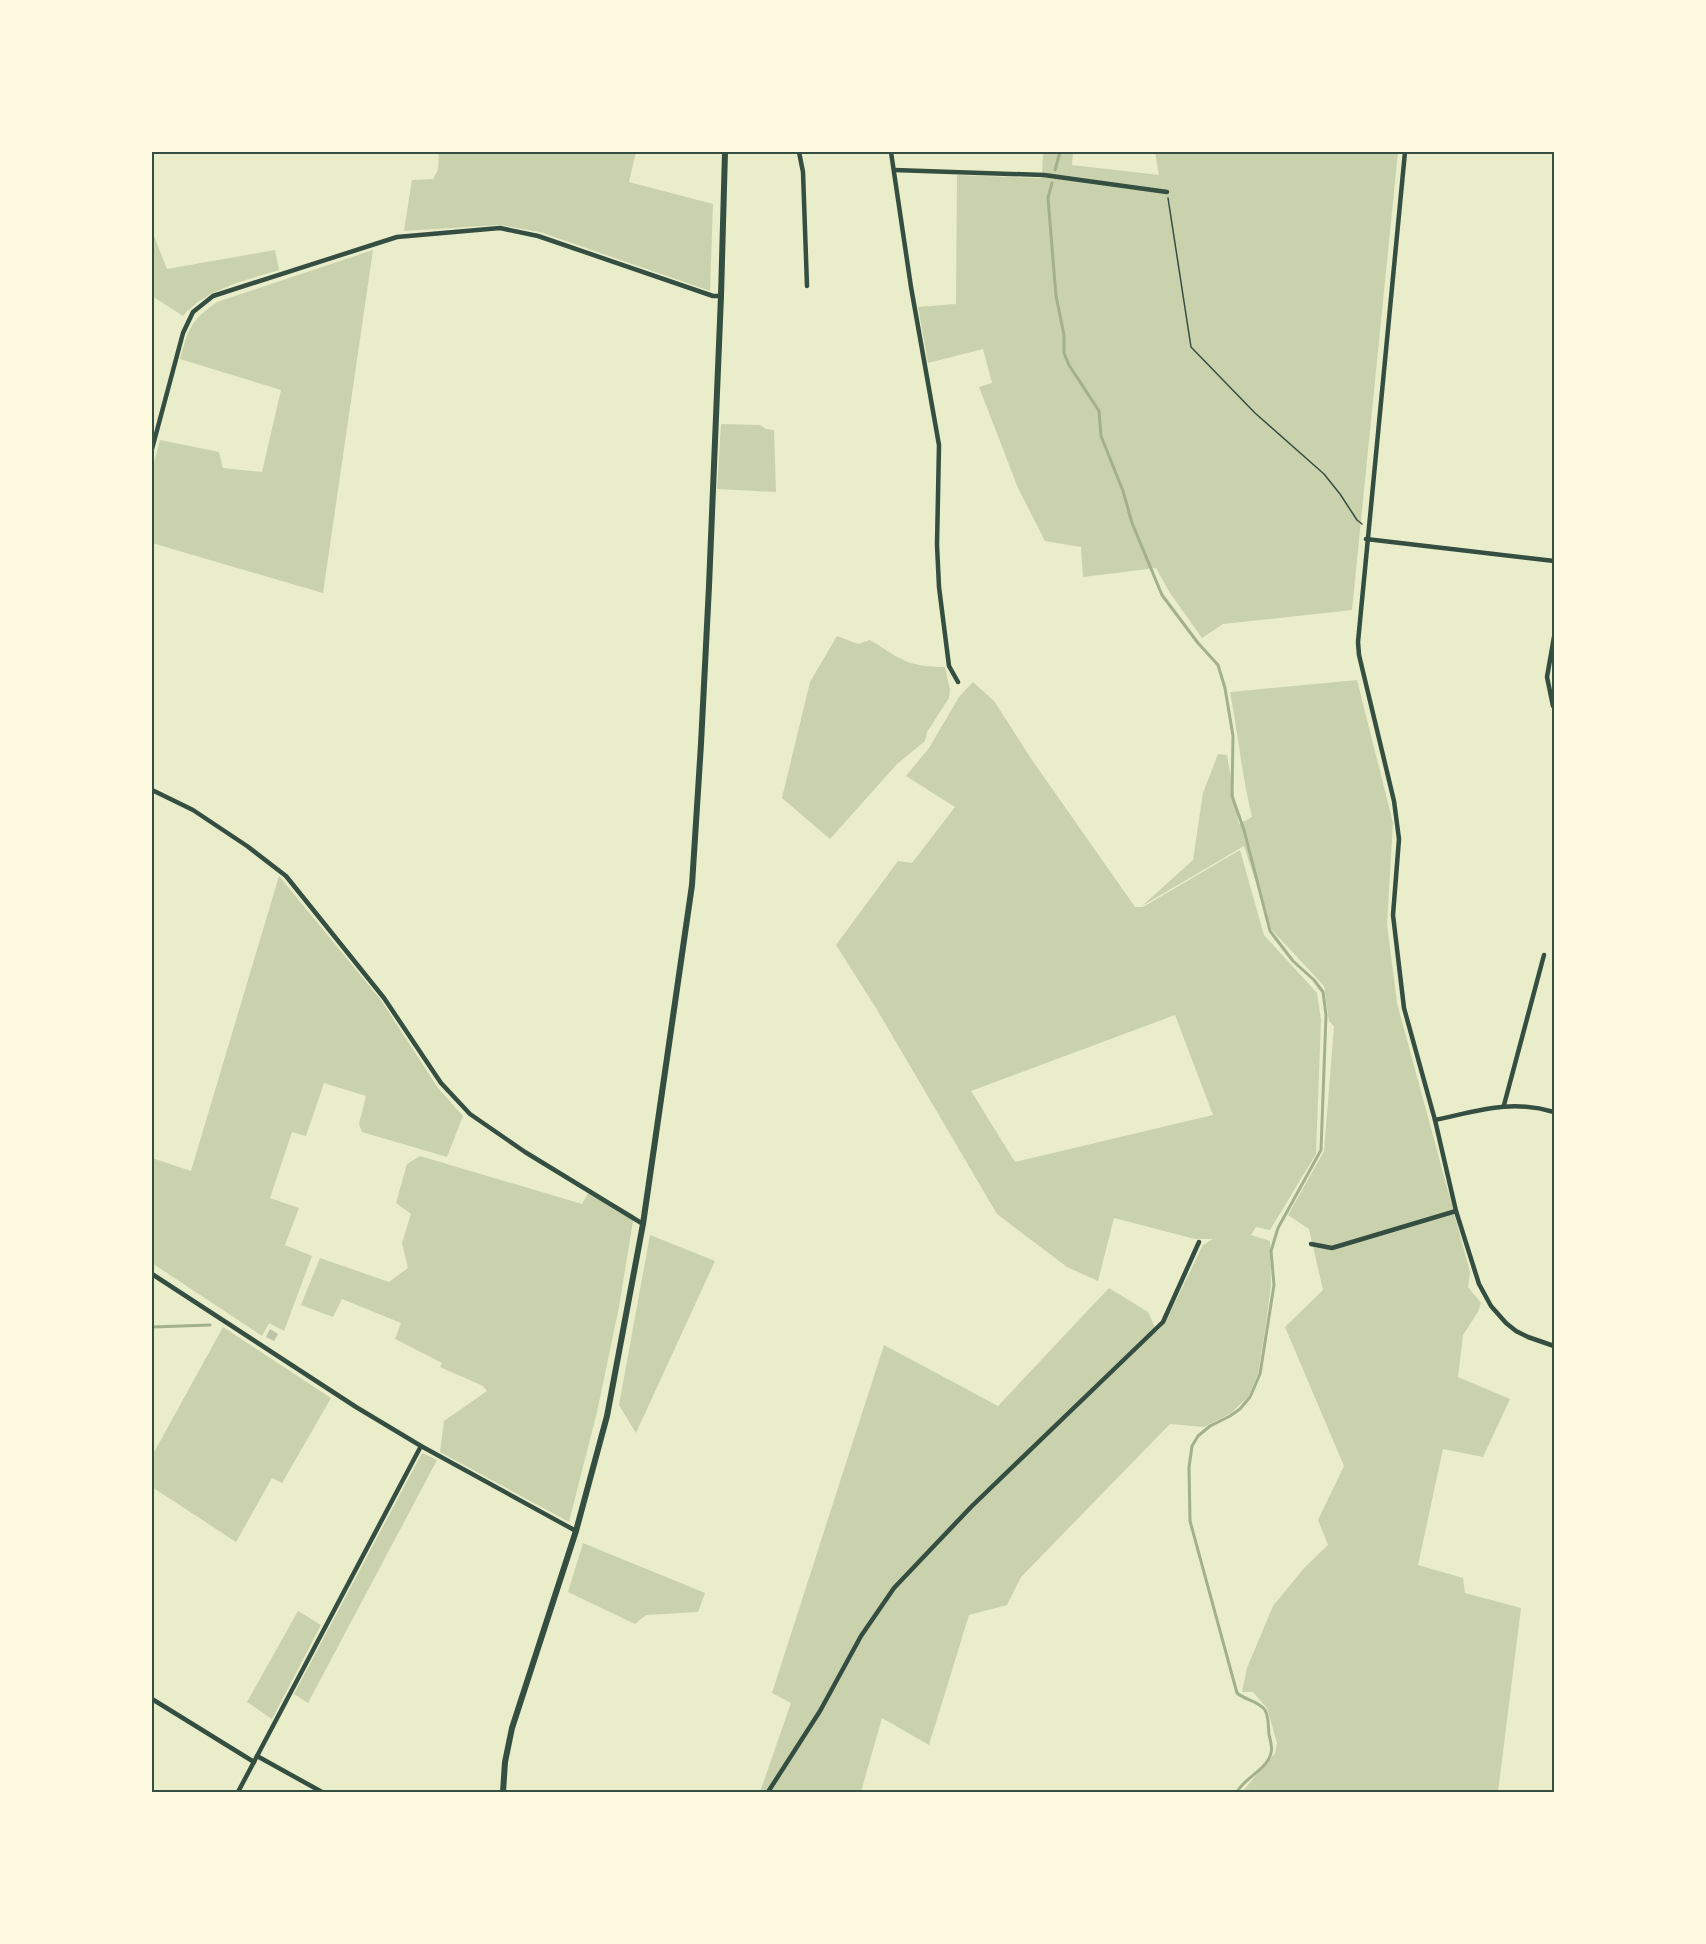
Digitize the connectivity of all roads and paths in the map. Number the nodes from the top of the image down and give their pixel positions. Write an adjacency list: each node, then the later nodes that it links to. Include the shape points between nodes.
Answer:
1 (725, 152): 8 (street)
2 (799, 152): 7 (street)
3 (891, 152): 5 (street)
4 (1406, 152): 10 (street)
5 (894, 170): 6 (street, via 1044,175); 14 (street, via 910,287 939,445 939,587 949,666)
6 (1167, 192): 10 (path, via 1191,347 1255,414 1324,474 1357,520)
7 (807, 286)
8 (721, 296): 9 (street, via 538,236 500,228 397,237 213,296 194,312 183,333); 22 (street, via 692,885)
9 (152, 450)
10 (1368, 526): 11 (street)
11 (1366, 539): 12 (street); 20 (street, via 1359,655 1394,801 1399,839 1393,915 1404,1008)
12 (1554, 561)
13 (1554, 638): 15 (street, via 1547,677)
14 (958, 682)
15 (1553, 706)
16 (152, 790): 22 (street, via 192,810 286,876 384,998 441,1083 470,1114)
17 (1544, 955): 18 (street)
18 (1504, 1105): 19 (street); 20 (street)
19 (1554, 1112)
20 (1434, 1120): 21 (street)
21 (1456, 1211): 24 (street, via 1332,1248); 26 (street, via 1479,1284 1491,1306 1516,1331)
22 (643, 1224): 28 (street, via 607,1416)
23 (1199, 1242): 35 (street, via 1163,1322 971,1507 894,1588)
24 (1311, 1244)
25 (152, 1274): 27 (street)
26 (1554, 1346)
27 (421, 1446): 28 (street); 30 (street)
28 (576, 1531): 34 (street, via 512,1728)
29 (152, 1699): 31 (street)
30 (257, 1756): 31 (street); 33 (street)
31 (254, 1762): 32 (street)
32 (238, 1792)
33 (322, 1792)
34 (503, 1792)
35 (768, 1792)

